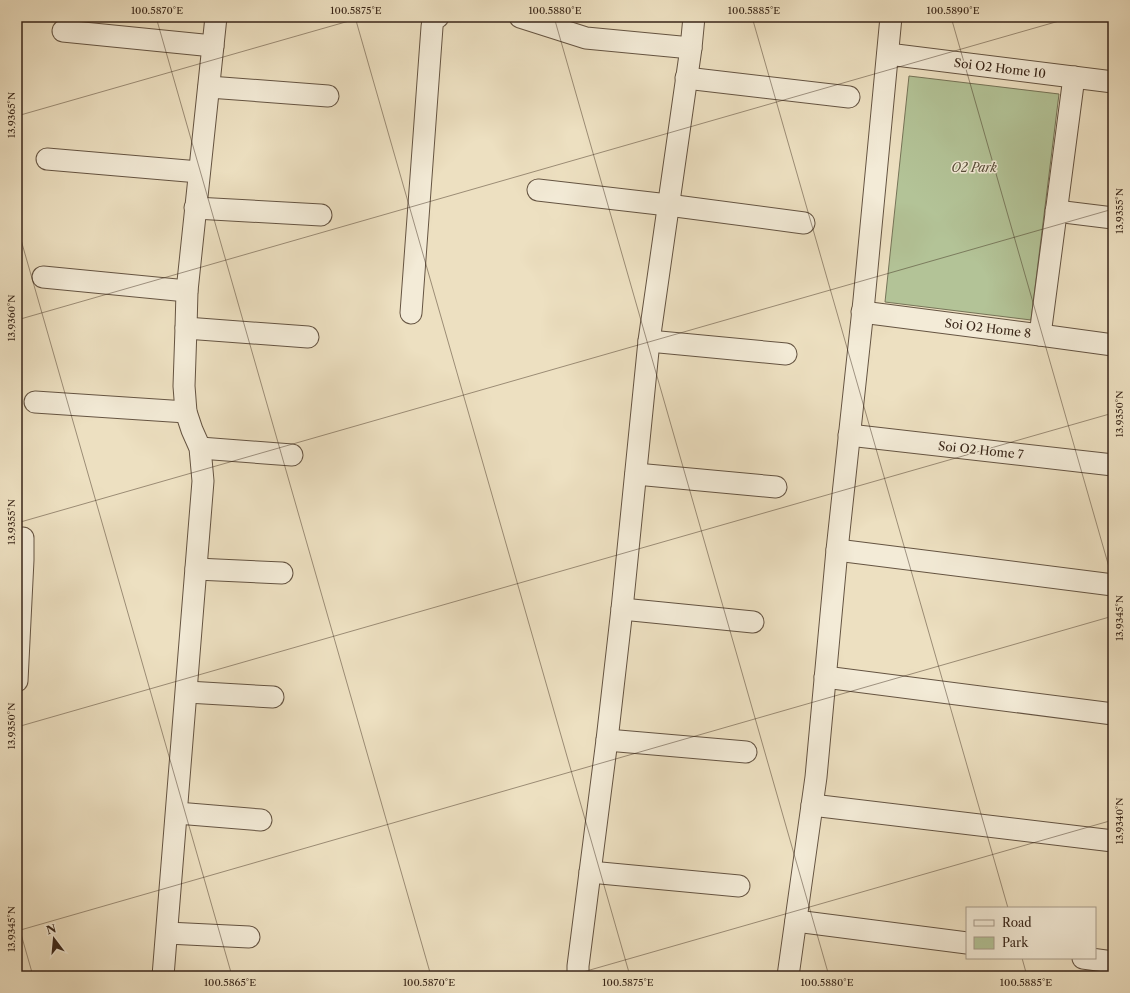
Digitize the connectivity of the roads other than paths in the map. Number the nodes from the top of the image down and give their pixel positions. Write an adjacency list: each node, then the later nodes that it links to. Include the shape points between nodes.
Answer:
1 (216, 17): 7 (street)
2 (438, 17): 28 (street, via 433,20 432,27)
3 (520, 17): 8 (street, via 586,38)
4 (694, 17): 8 (street)
5 (891, 17): 9 (street)
6 (63, 31): 7 (street)
7 (213, 46): 13 (street)
8 (691, 48): 11 (street)
9 (888, 54): 10 (street, Soi O2 Home 10); 27 (street)
10 (1074, 77): 12 (street, Soi O2 Home 10); 21 (street)
11 (686, 78): 15 (street); 19 (street)
12 (1113, 82)
13 (209, 87): 14 (street); 17 (street)
14 (328, 96)
15 (849, 97)
16 (47, 159): 17 (street)
17 (199, 172): 20 (street)
18 (538, 190): 19 (street)
19 (668, 205): 24 (street); 32 (street)
20 (195, 208): 22 (street); 26 (street)
21 (1056, 212): 23 (street); 30 (street)
22 (321, 215)
23 (1113, 218)
24 (804, 223)
25 (43, 277): 26 (street)
26 (187, 291): 29 (street)
27 (862, 312): 30 (street, Soi O2 Home 8); 37 (street)
28 (411, 313)
29 (186, 328): 31 (street); 36 (street)
30 (1040, 335): 33 (street, Soi O2 Home 8)
31 (308, 337)
32 (649, 341): 34 (street); 41 (street)
33 (1113, 345)
34 (786, 354)
35 (35, 402): 36 (street)
36 (186, 412): 38 (street)
37 (849, 435): 40 (street, Soi O2 Home 7); 44 (street)
38 (200, 448): 39 (street); 45 (street, via 203,481)
39 (292, 455)
40 (1113, 465)
41 (636, 474): 42 (street); 48 (street)
42 (776, 487)
43 (23, 538): 51 (street)
44 (837, 550): 47 (street); 50 (street)
45 (196, 568): 46 (street); 52 (street)
46 (282, 573)
47 (1113, 586)
48 (622, 609): 49 (street); 55 (street)
49 (753, 622)
50 (825, 677): 54 (street); 57 (street)
51 (17, 681)
52 (187, 692): 53 (street); 58 (street)
53 (272, 697)
54 (1113, 714)
55 (607, 740): 56 (street); 61 (street)
56 (746, 752)
57 (812, 805): 60 (street); 63 (street)
58 (177, 814): 59 (street); 64 (street)
59 (261, 820)
60 (1113, 841)
61 (590, 872): 62 (street); 70 (street)
62 (739, 886)
63 (796, 921): 66 (street); 71 (street)
64 (167, 933): 65 (street); 69 (street)
65 (249, 936)
66 (966, 943)
67 (1090, 959): 68 (street)
68 (1113, 962)
69 (163, 976)
70 (578, 976)
71 (788, 976)

